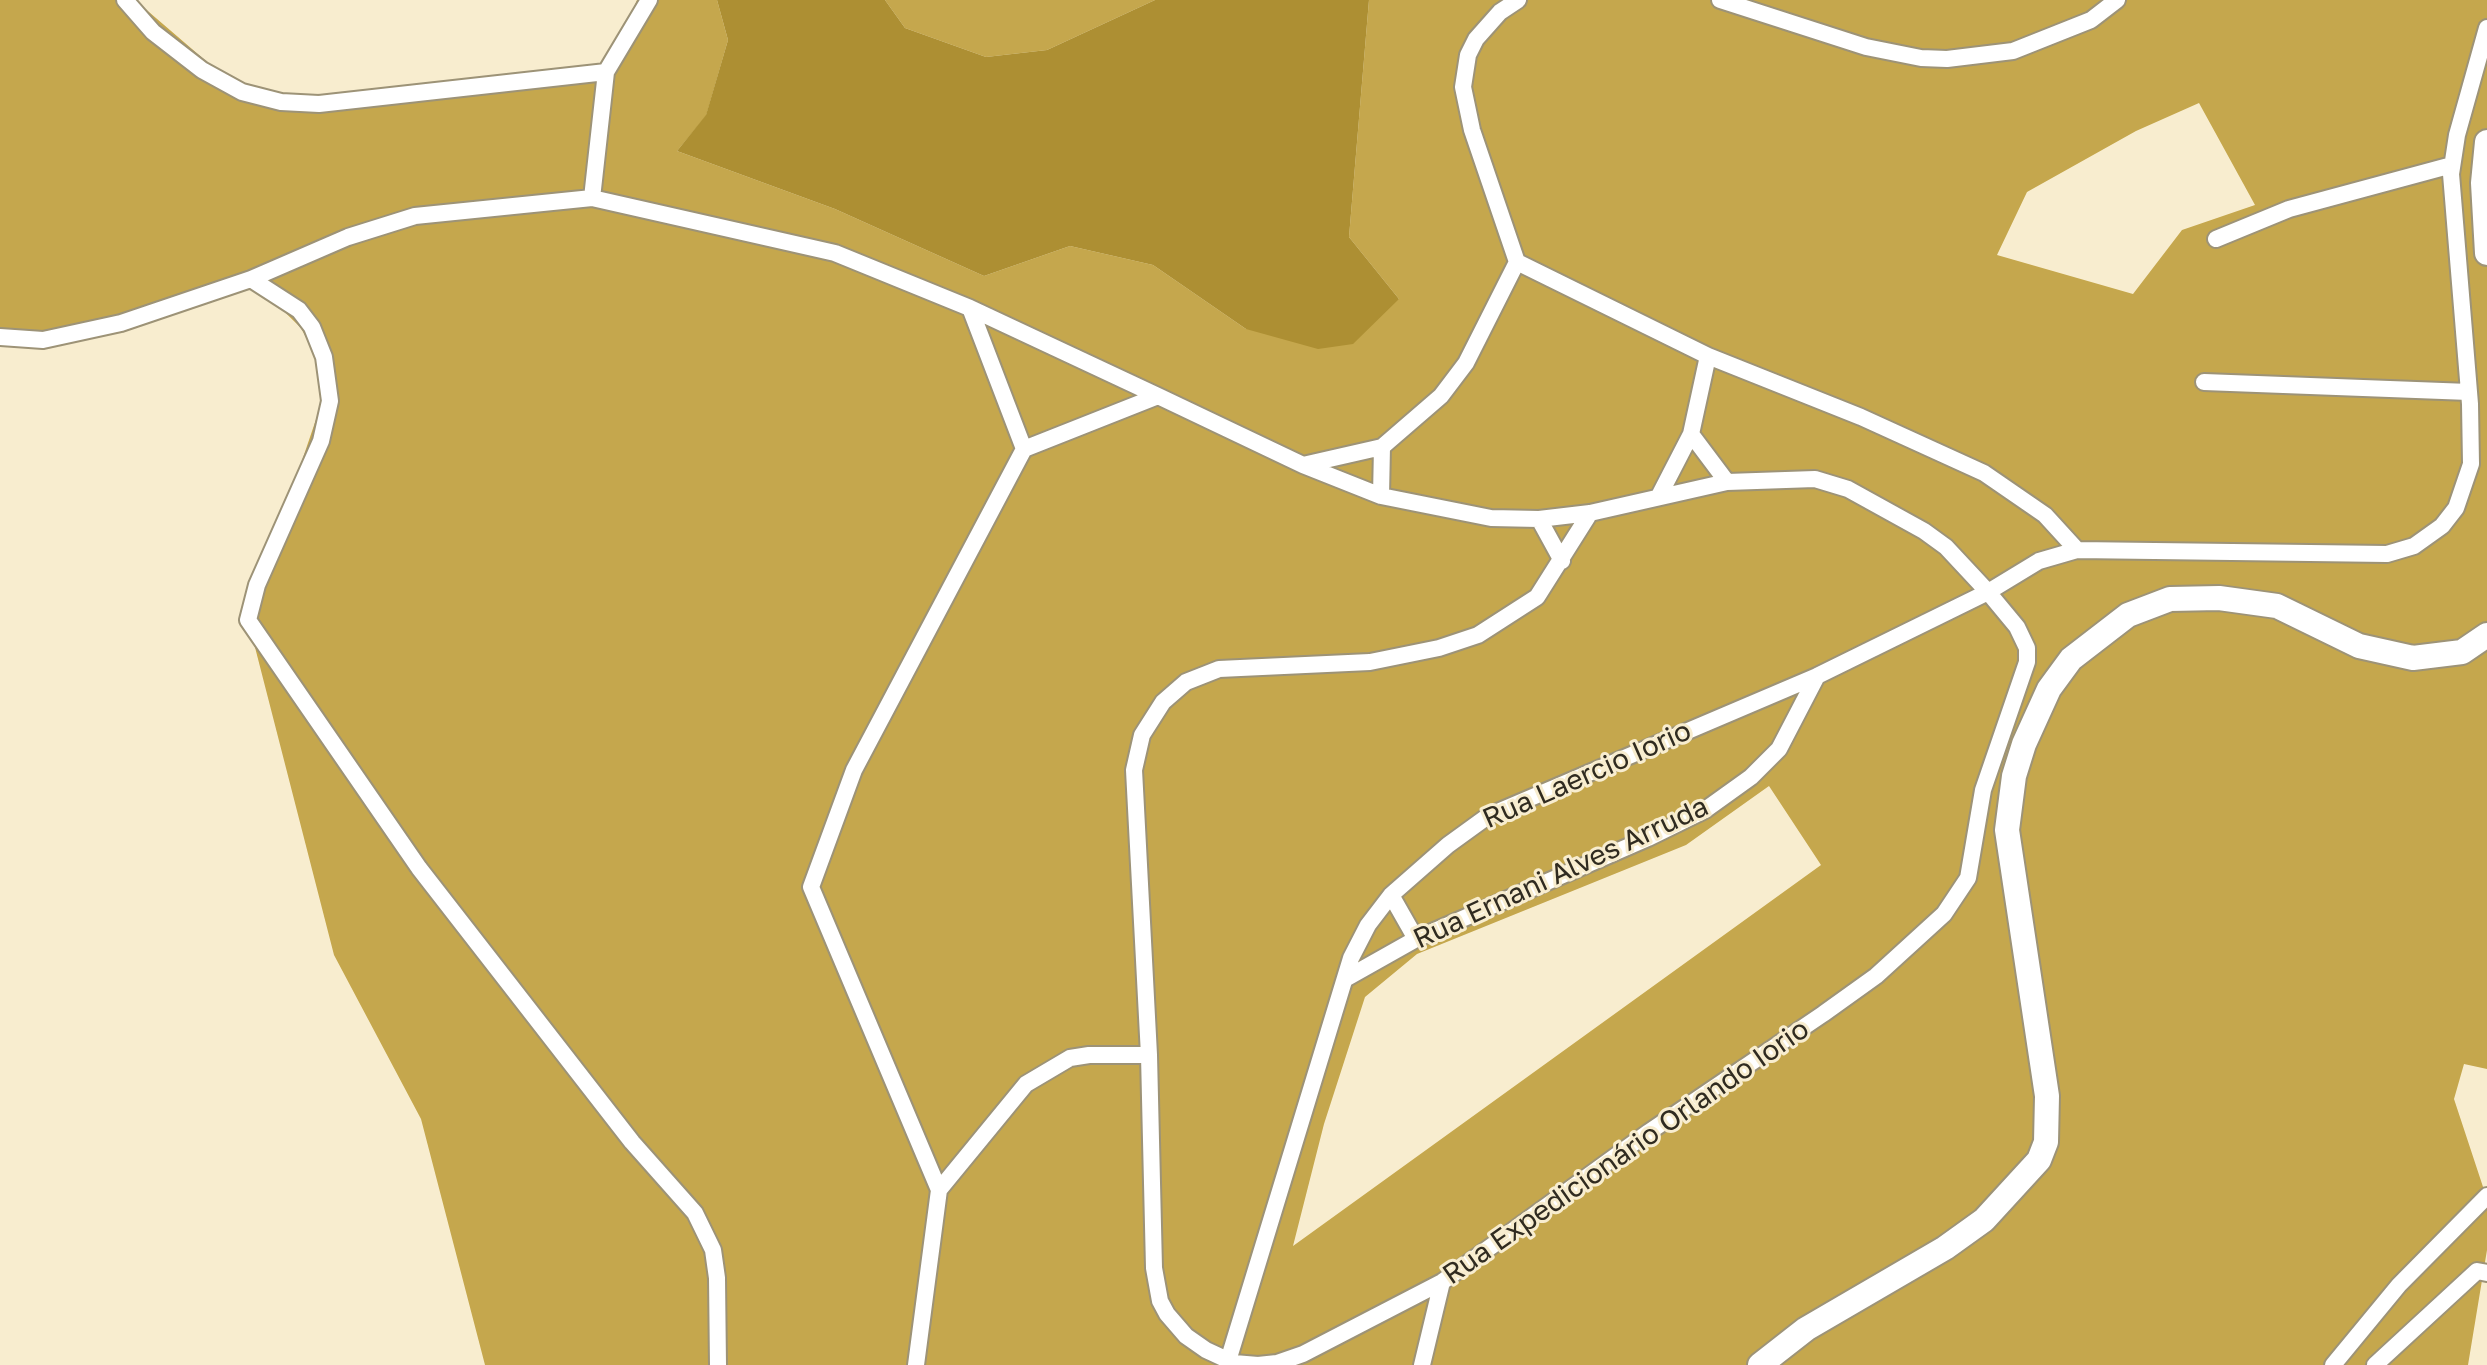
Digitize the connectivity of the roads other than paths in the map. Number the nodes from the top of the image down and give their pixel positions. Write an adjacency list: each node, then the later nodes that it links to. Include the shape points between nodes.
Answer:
1 (125, 0): 7 (street, via 153,32 202,70 242,92 281,102 319,104)
2 (649, 0): 7 (street)
3 (1518, 0): 13 (street, via 1476,39 1463,87 1472,130)
4 (1720, 0): 5 (street, via 1866,47 1947,59 2013,51 2091,20)
5 (2117, 0)
6 (2487, 28): 9 (street, Rua Laercio Iorio)
7 (606, 72): 10 (street)
8 (2487, 142): 12 (street)
9 (2452, 165): 11 (street, via 2289,209); 19 (street, Rua Laercio Iorio)
10 (592, 198): 14 (street, via 415,216 348,237); 15 (street, via 835,253)
11 (2216, 239)
12 (2487, 253)
13 (1517, 262): 17 (street); 22 (street, via 1454,380)
14 (251, 279): 16 (street, via 76,334 24,341); 44 (street, via 299,310 312,327 324,357 330,401 321,441 257,585 248,620 419,868 632,1142 695,1213 713,1250)
15 (970, 308): 20 (street); 23 (street)
16 (0, 337)
17 (1708, 356): 21 (street); 30 (street, via 1984,473 2045,515)
18 (2204, 382): 19 (street)
19 (2469, 392): 30 (street, Rua Laercio Iorio, via 2472,439 2466,487 2442,526 2414,546 2372,554)
20 (1158, 396): 23 (street); 24 (street)
21 (1691, 434): 25 (street); 27 (street)
22 (1382, 447): 24 (street); 26 (street)
23 (1024, 449): 39 (street, via 854,770 811,887)
24 (1303, 465): 26 (street)
25 (1727, 482): 27 (street); 32 (street, via 1798,478 1848,489 1931,535)
26 (1381, 496): 29 (street, via 1457,513)
27 (1659, 496): 28 (street)
28 (1590, 513): 29 (street); 31 (street)
29 (1539, 519): 31 (street)
30 (2077, 550): 32 (street, Rua Laercio Iorio, via 2039,561)
31 (1562, 561): 38 (street, via 1524,608 1462,642 1370,662 1219,669 1186,682 1163,702 1142,735 1134,770)
32 (1988, 592): 34 (street, Rua Laercio Iorio); 42 (street, Rua Expedicionário Orlando Iorio, via 2017,627 2027,654 1983,790 1963,889 1876,976)
33 (2487, 635): 48 (street, via 2462,652 2413,658 2359,646 2277,606 2179,598 2142,606 2071,659 2036,713 2014,776 2008,817 2047,1096 2046,1142 2039,1160 1984,1220 1806,1329)
34 (1817, 676): 35 (street, Rua Laercio Iorio, via 1488,816); 36 (street, Rua Ernani Alves Arruda, via 1779,749 1717,802 1648,838)
35 (1391, 895): 36 (street); 37 (street, Rua Laercio Iorio, via 1358,940)
36 (1416, 939): 37 (street, Rua Ernani Alves Arruda)
37 (1345, 979): 43 (street, Rua Laercio Iorio)
38 (1149, 1055): 39 (street, via 1089,1055 1049,1068 1007,1105); 43 (street, via 1153,1246 1160,1301 1186,1336)
39 (939, 1190): 45 (street)
40 (2487, 1196): 49 (street, via 2399,1285)
41 (2487, 1273): 50 (street, via 2477,1271)
42 (1442, 1282): 46 (street, Rua Expedicionário Orlando Iorio, via 1303,1354); 47 (street)
43 (1228, 1361): 46 (street, Rua Expedicionário Orlando Iorio)
44 (718, 1365)
45 (916, 1365)
46 (1258, 1365)
47 (1422, 1365)
48 (1760, 1365)
49 (2333, 1365)
50 (2375, 1365)

